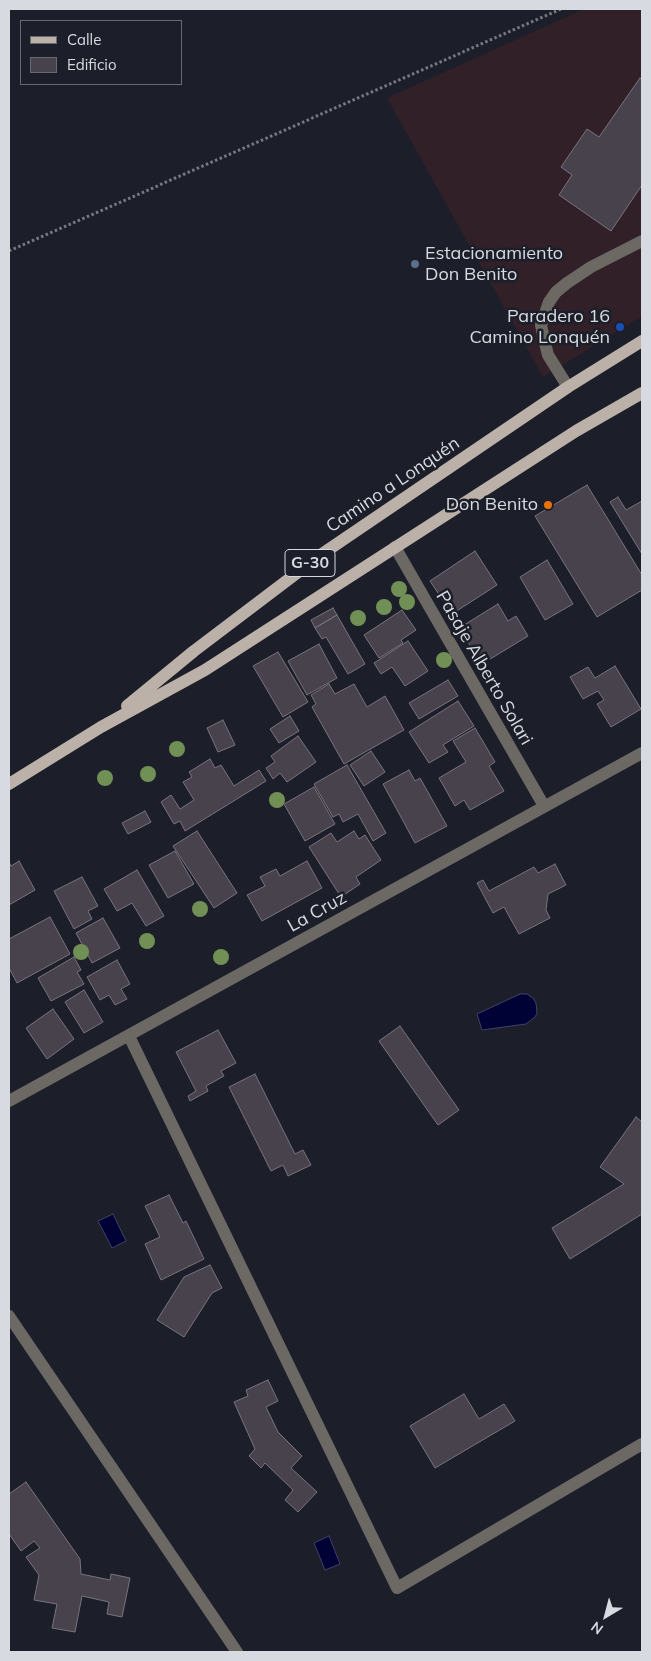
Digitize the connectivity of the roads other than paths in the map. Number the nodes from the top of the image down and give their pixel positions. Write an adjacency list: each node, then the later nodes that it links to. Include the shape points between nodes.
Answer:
1 (642, 240): 3 (street, via 567,282 549,302 542,325 544,339 548,355)
2 (642, 341): 3 (main road, Camino a Lonquén / G-30)
3 (568, 387): 6 (main road, Camino a Lonquén / G-30, via 322,554 194,651)
4 (642, 393): 5 (main road, Camino a Lonquén / G-30, via 576,431)
5 (395, 548): 6 (main road, Camino a Lonquén / G-30, via 205,670); 9 (street, Pasaje Alberto Solari)
6 (101, 727): 8 (main road, Camino a Lonquén / G-30)
7 (642, 753): 9 (street, La Cruz)
8 (9, 784)
9 (544, 806): 10 (street, La Cruz)
10 (130, 1036): 11 (street, La Cruz); 13 (street, via 397,1588)
11 (9, 1101)
12 (9, 1316): 14 (street)
13 (642, 1444)
14 (237, 1652)

